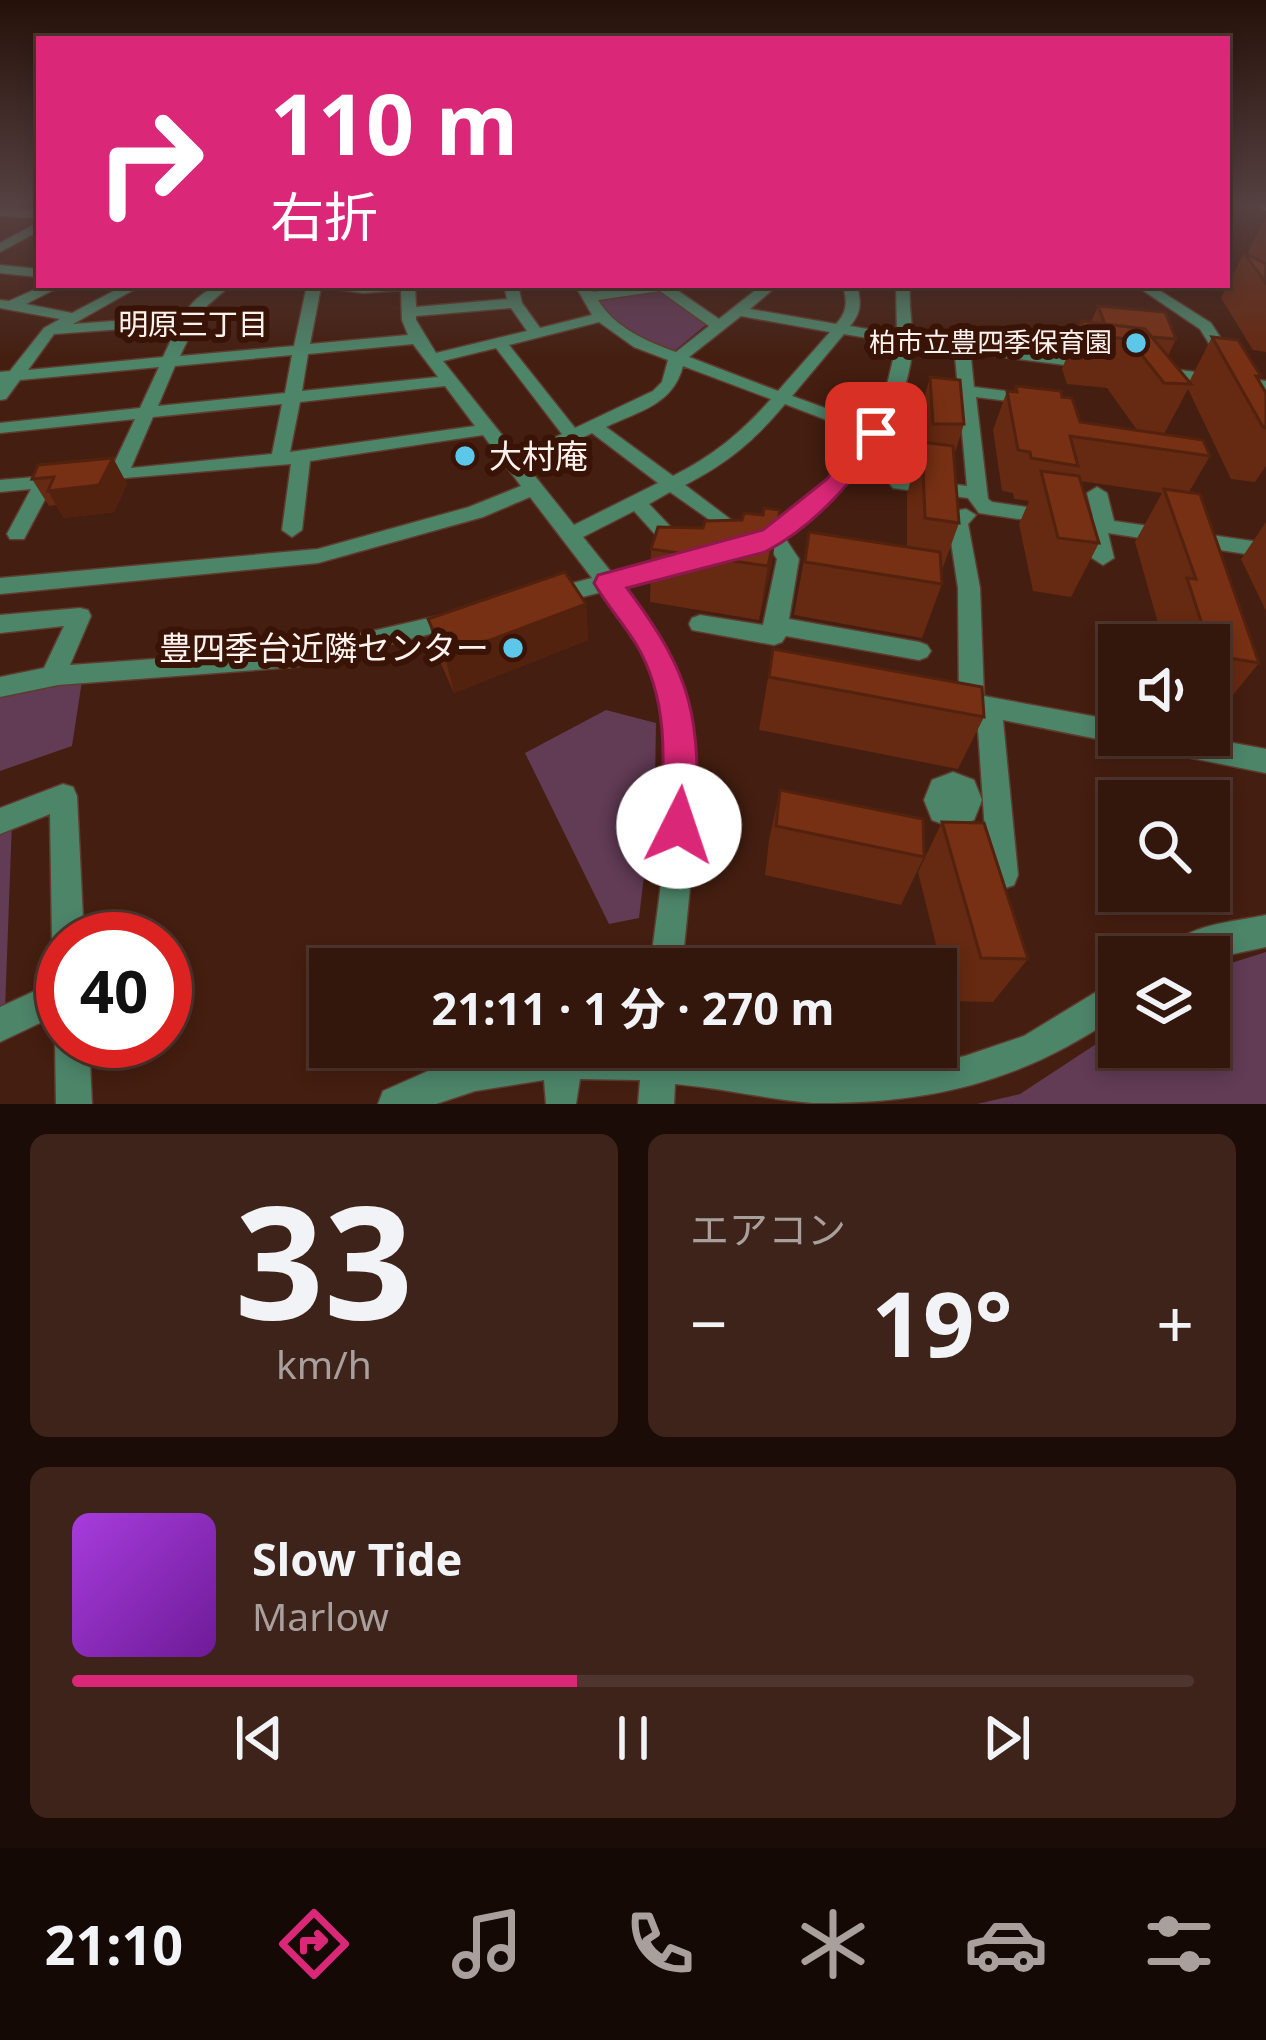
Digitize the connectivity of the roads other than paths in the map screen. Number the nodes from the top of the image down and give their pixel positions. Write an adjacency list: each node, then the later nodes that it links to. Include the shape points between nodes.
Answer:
1 (0, 269): 2 (street)
2 (36, 273)
3 (49, 288): 17 (street)
4 (129, 288): 20 (street)
5 (220, 288): 22 (street)
6 (313, 288): 30 (street)
7 (407, 288): 19 (street)
8 (512, 288): 16 (street)
9 (634, 288): 15 (street)
10 (670, 288): 23 (street)
11 (767, 288): 18 (street)
12 (851, 288): 24 (street, via 854,303)
13 (900, 288): 28 (street)
14 (1147, 288): 38 (street, via 1206,326)
15 (584, 291): 21 (street)
16 (515, 303): 19 (street); 26 (street)
17 (6, 306): 20 (street)
18 (736, 311): 23 (street); 24 (street)
19 (409, 312): 27 (street)
20 (72, 317): 25 (street)
21 (602, 317): 26 (street); 32 (street)
22 (188, 320): 25 (street); 33 (street)
23 (716, 324): 32 (street)
24 (840, 330): 28 (street); 43 (street)
25 (49, 331): 36 (street)
26 (536, 333): 29 (street)
27 (417, 339): 30 (street); 31 (street)
28 (904, 340): 50 (street)
29 (500, 343): 31 (street); 51 (street)
30 (303, 349): 33 (street); 42 (street)
31 (433, 359): 37 (street)
32 (676, 360): 43 (street); 48 (street, via 659,395)
33 (170, 361): 36 (street); 46 (street)
34 (1106, 365): 40 (street, via 976,349 963,356)
35 (1128, 368): 38 (street)
36 (7, 376): 41 (street)
37 (450, 381): 42 (street); 49 (street)
38 (1240, 382): 39 (street); 45 (street)
39 (1266, 386)
40 (966, 391): 44 (street); 62 (street)
41 (0, 395)
42 (292, 398): 46 (street); 52 (street)
43 (782, 398): 50 (street); 56 (street, via 747,438)
44 (1039, 400)
45 (1256, 410)
46 (146, 413): 47 (street); 54 (street)
47 (0, 428)
48 (596, 428): 51 (street); 56 (street)
49 (488, 429): 52 (street); 53 (street)
50 (876, 433): 68 (street)
51 (574, 438): 53 (street)
52 (290, 458): 54 (street); 64 (street)
53 (515, 463): 59 (street)
54 (118, 475): 55 (street)
55 (44, 482): 58 (street); 65 (street)
56 (672, 483): 61 (street); 68 (street)
57 (900, 484): 62 (street)
58 (0, 486)
59 (533, 488): 66 (street); 74 (street, via 318,556)
60 (1097, 493): 63 (street)
61 (636, 502): 66 (street); 73 (street, via 692,561)
62 (971, 504): 63 (street); 83 (street, via 958,522)
63 (1100, 526): 67 (street); 71 (street)
64 (292, 530)
65 (17, 534)
66 (571, 536): 73 (street)
67 (1198, 539): 70 (street); 72 (street)
68 (780, 544): 69 (street); 79 (street, via 788,560)
69 (734, 550)
70 (1266, 550)
71 (1103, 558)
72 (1211, 572)
73 (608, 583): 75 (street); 92 (street, via 652,644 682,735)
74 (0, 586)
75 (516, 605)
76 (472, 616): 81 (street, via 294,658)
77 (0, 624): 81 (street, via 80,616)
78 (700, 624): 79 (street, via 773,636)
79 (774, 625): 80 (street)
80 (919, 651)
81 (53, 676): 82 (street)
82 (0, 687)
83 (980, 705): 84 (street); 88 (street, via 984,806)
84 (1098, 728)
85 (1230, 754): 86 (street)
86 (1266, 761)
87 (0, 821): 89 (street, via 64,796)
88 (1003, 875)
89 (67, 912)
90 (1266, 931): 91 (street)
91 (1230, 939)
92 (668, 948)
93 (36, 1008): 95 (street)
94 (1098, 1010): 101 (street, via 1005,1063 932,1081 861,1088)
95 (0, 1025)
96 (73, 1068): 102 (street)
97 (502, 1068): 103 (street)
98 (548, 1068): 99 (street, via 562,1078)
99 (604, 1068)
100 (657, 1068): 104 (street)
101 (738, 1068)
102 (74, 1104)
103 (396, 1104)
104 (656, 1104)

